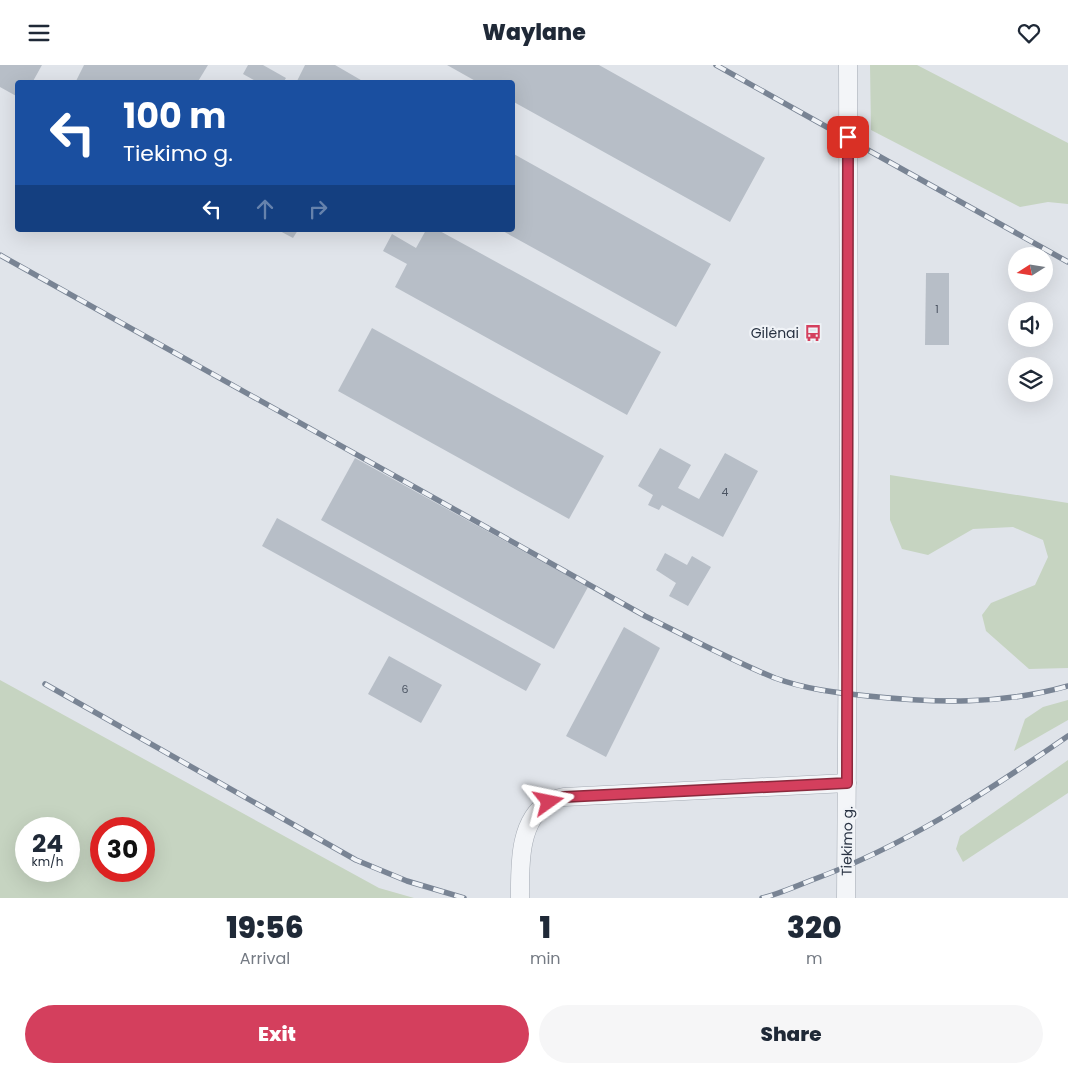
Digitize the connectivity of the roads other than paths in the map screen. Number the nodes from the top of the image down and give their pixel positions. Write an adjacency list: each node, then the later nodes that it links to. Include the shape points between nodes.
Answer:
1 (848, 65): 2 (street, Tiekimo g.)
2 (847, 783): 3 (street, via 564,797 549,802 535,815 527,831 522,851); 4 (street, Tiekimo g.)
3 (520, 898)
4 (846, 898)

